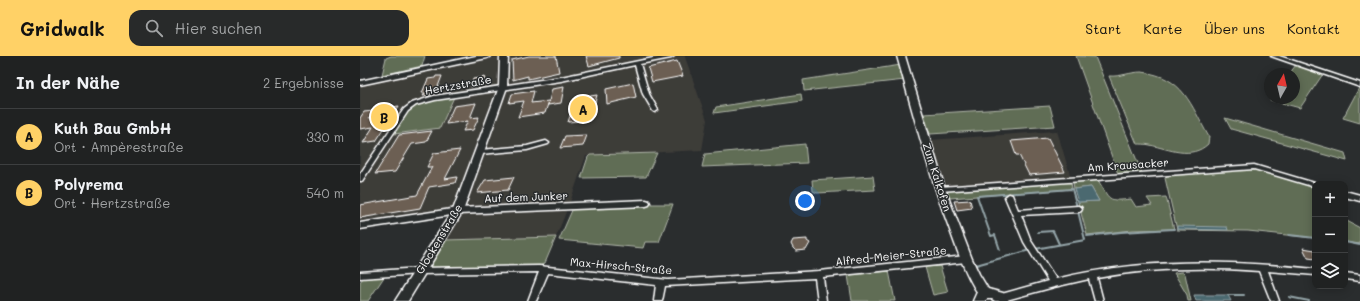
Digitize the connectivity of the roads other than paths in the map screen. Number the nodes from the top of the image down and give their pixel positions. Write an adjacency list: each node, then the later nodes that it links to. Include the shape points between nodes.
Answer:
1 (487, 56): 7 (street)
2 (504, 56): 9 (street, Glockenstraße)
3 (672, 56): 6 (street, Hertzstraße)
4 (901, 56): 15 (street, Zum Kalkofen)
5 (1274, 56): 8 (street)
6 (637, 63): 9 (street, Hertzstraße, via 561,79); 10 (street, via 646,97)
7 (360, 82)
8 (1360, 85)
9 (503, 87): 12 (street, Glockenstraße); 13 (street, Hertzstraße, via 434,98 414,104 401,116)
10 (655, 110)
11 (546, 143): 12 (street, via 527,148)
12 (480, 152): 21 (street, Glockenstraße)
13 (360, 179)
14 (1312, 184): 15 (street, Am Krausacker, via 1254,167)
15 (940, 189): 24 (street, Zum Kalkofen)
16 (1348, 195): 18 (street)
17 (1009, 196): 22 (street)
18 (1360, 198)
19 (646, 203): 21 (street, Auf dem Junker)
20 (1078, 209): 22 (street)
21 (458, 211): 23 (street, Auf dem Junker); 27 (street, Glockenstraße)
22 (1016, 213): 35 (street, via 1028,242)
23 (360, 226)
24 (966, 259): 29 (street, Alfred-Meier-Straße); 36 (street, Zum Kalkofen)
25 (1262, 267): 28 (street); 31 (street, via 1185,265); 43 (street)
26 (544, 270): 27 (street, Max-Hirsch-Straße); 34 (street, Max-Hirsch-Straße); 39 (street)
27 (420, 271): 30 (street, Max-Hirsch-Straße); 38 (street, Glockenstraße)
28 (1312, 272)
29 (819, 274): 34 (street, Max-Hirsch-Straße); 41 (street)
30 (360, 275)
31 (1092, 275): 35 (street); 42 (street)
32 (1348, 276): 33 (street)
33 (1360, 278)
34 (661, 282): 40 (street)
35 (1054, 283): 37 (street)
36 (982, 298): 37 (street, via 993,294)
37 (1002, 300)
38 (402, 301)
39 (532, 301)
40 (658, 301)
41 (822, 301)
42 (1099, 301)
43 (1274, 301)

